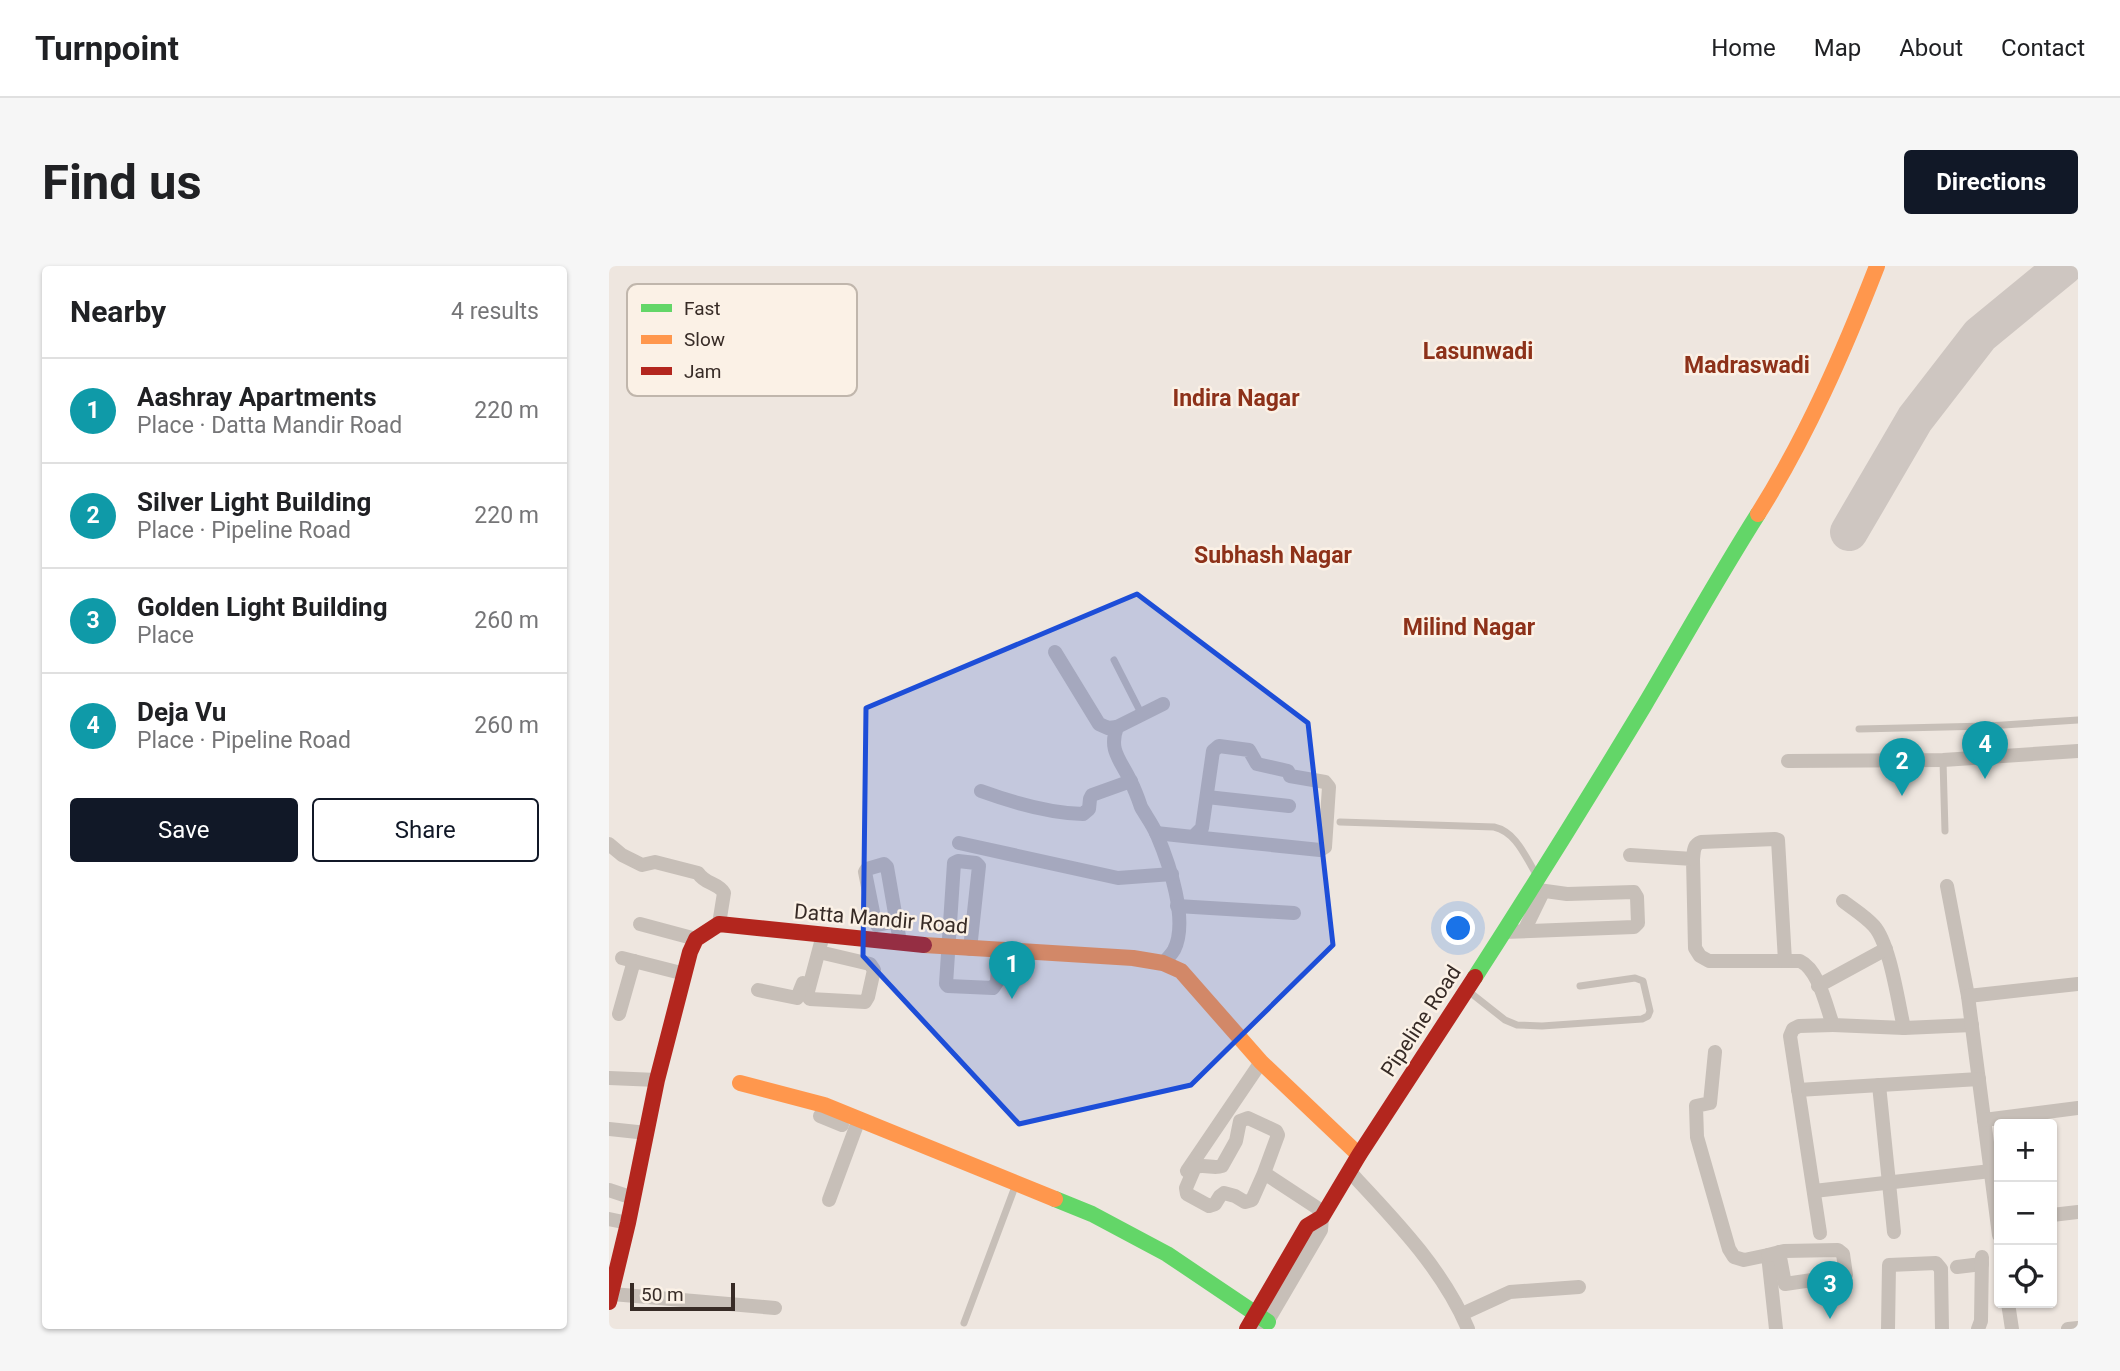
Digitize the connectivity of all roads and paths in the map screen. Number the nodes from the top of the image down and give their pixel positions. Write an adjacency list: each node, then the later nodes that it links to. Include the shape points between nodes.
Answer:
1 (1877, 266): 26 (street, Pipeline Road, via 1849,338 1785,471 1600,776)
2 (1055, 652): 7 (street, via 1099,724)
3 (1115, 660): 5 (lane)
4 (1163, 704): 5 (street)
5 (1142, 715): 7 (street)
6 (2078, 719): 8 (lane)
7 (1117, 727): 12 (street, via 1113,747)
8 (1859, 729)
9 (2078, 751): 10 (street)
10 (1943, 760): 11 (street); 17 (lane)
11 (1788, 761)
12 (1131, 781): 13 (street, via 1093,795 1083,814 1020,805); 18 (street)
13 (981, 791)
14 (1207, 797): 15 (street); 19 (street, via 1202,828); 19 (street, via 1213,751 1219,746 1249,750 1257,764 1325,782 1329,787 1325,847)
15 (1289, 806)
16 (1340, 822): 26 (lane, via 1503,829 1514,839)
17 (1945, 831)
18 (1156, 833): 19 (street); 24 (street)
19 (1193, 837)
20 (960, 842): 24 (street, via 1118,878)
21 (609, 844): 32 (street, via 642,864 698,873 720,887 724,893)
22 (1630, 855): 23 (street)
23 (1693, 859): 43 (street, via 1695,948 1700,956 1709,961); 43 (street, via 1694,848 1701,842 1778,840)
24 (1172, 874): 28 (street)
25 (1947, 886): 51 (street)
26 (1536, 892): 33 (street); 33 (street, via 1633,892 1639,923 1634,927); 34 (street, Pipeline Road)
27 (1843, 901): 40 (street, via 1873,924)
28 (1177, 906): 29 (street); 44 (street, via 1174,949)
29 (1294, 913)
30 (897, 921): 38 (street)
31 (640, 923): 36 (street)
32 (719, 924): 35 (street, Datta Mandir Road); 36 (street)
33 (1524, 931): 34 (street)
34 (1504, 932): 50 (street, Pipeline Road)
35 (820, 934): 38 (street, Datta Mandir Road); 42 (street); 49 (street, via 797,998)
36 (696, 939): 45 (street)
37 (948, 941): 38 (street, Datta Mandir Road); 39 (street, Datta Mandir Road); 39 (street, via 954,863 958,861 979,866); 41 (street, via 948,986 993,988)
38 (900, 942)
39 (971, 943): 41 (street, Datta Mandir Road)
40 (1886, 949): 48 (street); 55 (street)
41 (999, 950): 44 (street, Datta Mandir Road)
42 (819, 952): 42 (street, via 807,995 810,999 865,1002 874,970 870,964)
43 (1785, 961): 48 (street, via 1807,965)
44 (1164, 963): 57 (street, Datta Mandir Road, via 1181,971)
45 (685, 974): 52 (street, via 629,960); 60 (street)
46 (2078, 984): 51 (street)
47 (1580, 986): 50 (lane, via 1639,979 1650,1011 1642,1019 1517,1025)
48 (1818, 986): 53 (street)
49 (758, 990)
50 (1466, 990): 69 (street, Pipeline Road)
51 (1968, 996): 54 (street)
52 (619, 1014)
53 (1833, 1025): 55 (street); 63 (street, via 1793,1029 1790,1042)
54 (1972, 1025): 55 (street); 59 (street)
55 (1904, 1028)
56 (1715, 1052): 88 (street, via 1710,1103 1696,1106 1697,1137 1729,1249 1744,1260)
57 (1261, 1062): 69 (street, Datta Mandir Road); 75 (street)
58 (609, 1078): 60 (street)
59 (1979, 1079): 62 (street); 65 (street)
60 (657, 1080): 68 (street)
61 (740, 1083): 66 (street, via 785,1103)
62 (1879, 1085): 63 (street); 73 (street)
63 (1798, 1090): 77 (street)
64 (2078, 1108): 65 (street)
65 (1984, 1120): 70 (street)
66 (847, 1121): 74 (street); 80 (street)
67 (609, 1129): 68 (street)
68 (646, 1133): 79 (street)
69 (1359, 1154): 71 (street, Pipeline Road)
70 (1991, 1171): 73 (street); 78 (street)
71 (1350, 1172): 83 (street, Pipeline Road); 95 (street, via 1393,1218)
72 (1264, 1173): 72 (street, via 1252,1200 1245,1202 1224,1193 1209,1206 1187,1194 1195,1167 1222,1166 1243,1119 1278,1135); 83 (street)
73 (1889, 1182): 77 (street); 86 (street)
74 (1017, 1184): 96 (street, via 1093,1214 1167,1254); 97 (lane)
75 (1177, 1186)
76 (609, 1190): 79 (street)
77 (1814, 1191): 87 (street)
78 (1994, 1191)
79 (633, 1198): 85 (street)
80 (829, 1200)
81 (2078, 1212): 82 (street)
82 (2057, 1214)
83 (1323, 1215): 96 (street, Pipeline Road, via 1307,1226)
84 (610, 1221): 85 (street)
85 (628, 1223): 89 (street)
86 (1894, 1232)
87 (1820, 1233)
88 (1773, 1254): 88 (street, via 1838,1250 1843,1254 1846,1275 1785,1284); 101 (street)
89 (614, 1261): 92 (street)
90 (1957, 1267): 104 (street, via 1982,1261)
91 (1579, 1287): 95 (street, via 1510,1292)
92 (611, 1298): 93 (street)
93 (775, 1308)
94 (2009, 1308): 105 (street)
95 (1462, 1314): 100 (street)
96 (1263, 1322): 99 (street, Pipeline Road)
97 (964, 1323)
98 (2078, 1328): 106 (street)
99 (1247, 1329)
100 (1468, 1329)
101 (1776, 1329)
102 (1888, 1329): 103 (street, via 1889,1265 1936,1263 1941,1269)
103 (1942, 1329)
104 (1978, 1329)
105 (2012, 1329)
106 (2068, 1329)

